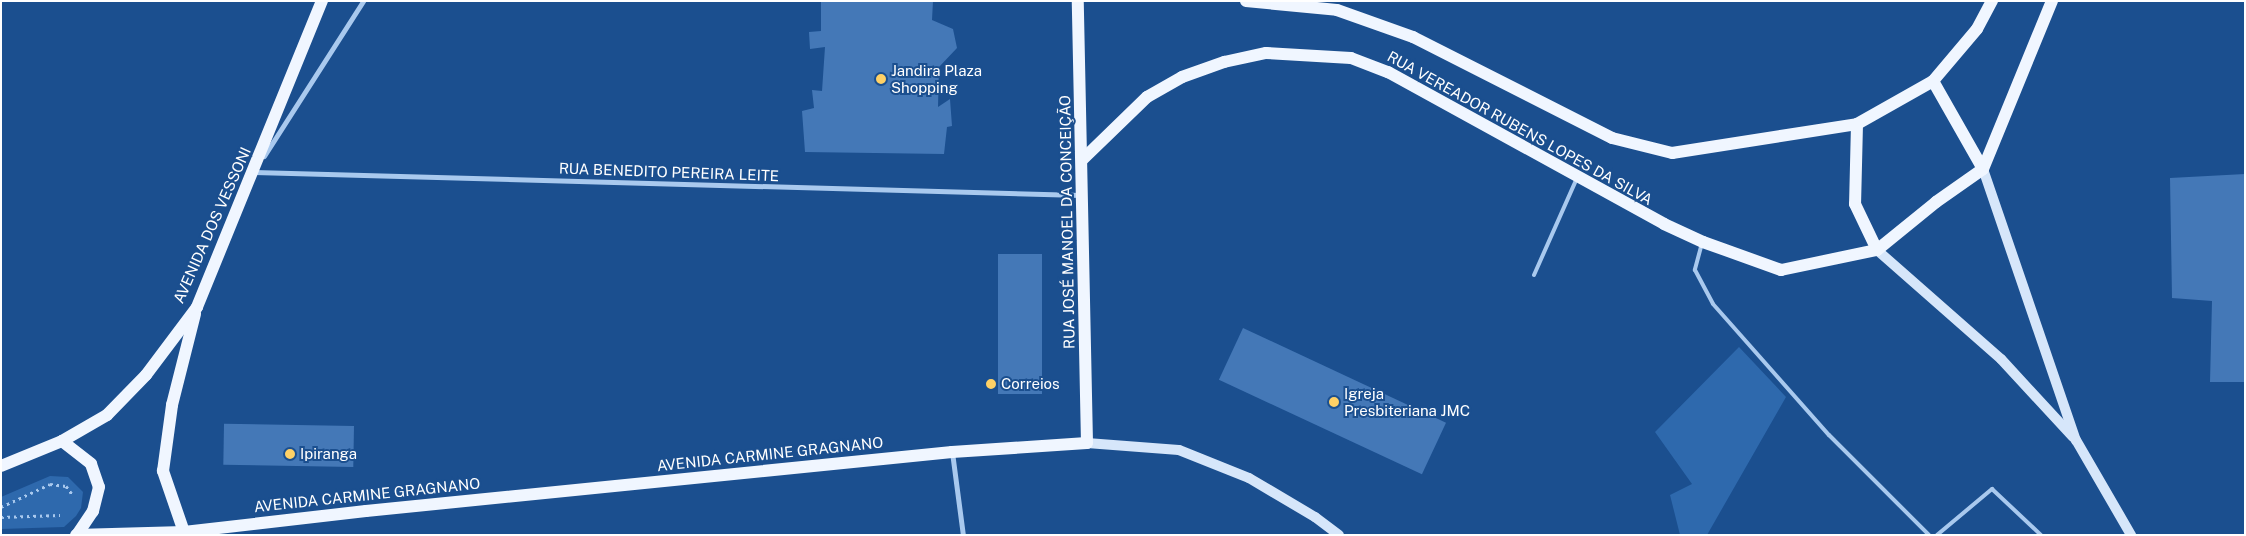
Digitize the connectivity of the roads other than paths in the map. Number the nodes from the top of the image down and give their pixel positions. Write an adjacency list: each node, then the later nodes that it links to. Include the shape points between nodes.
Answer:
1 (322, 1): 11 (main road, AVENIDA DOS VESSONI)
2 (364, 1): 11 (street)
3 (1078, 1): 9 (main road, RUA JOSÉ MANOEL DA CONCEIÇÃO)
4 (1246, 1): 8 (main road, RUA VEREADOR RUBENS LOPES DA SILVA, via 1337,10 1413,37 1612,138 1672,153)
5 (1992, 1): 7 (main road, RUA VEREADOR RUBENS LOPES DA SILVA, via 1977,29)
6 (2052, 1): 10 (main road)
7 (1933, 81): 8 (main road, RUA VEREADOR RUBENS LOPES DA SILVA); 10 (main road)
8 (1858, 124): 15 (main road, via 1855,204)
9 (1082, 160): 12 (main road, RUA VEREADOR RUBENS LOPES DA SILVA, via 1147,97 1182,77 1224,62 1266,53 1312,54 1351,58 1388,72); 13 (main road, RUA JOSÉ MANOEL DA CONCEIÇÃO)
10 (1983, 169): 15 (main road, RUA VEREADOR RUBENS LOPES DA SILVA); 18 (street)
11 (254, 172): 13 (street, RUA BENEDITO PEREIRA LEITE); 17 (main road, AVENIDA DOS VESSONI)
12 (1577, 178): 14 (main road, RUA VEREADOR RUBENS LOPES DA SILVA); 16 (lane)
13 (1082, 195): 20 (main road, RUA JOSÉ MANOEL DA CONCEIÇÃO)
14 (1702, 242): 15 (main road, RUA VEREADOR RUBENS LOPES DA SILVA, via 1781,270); 27 (lane, via 1695,270 1713,304 1828,436)
15 (1877, 250): 18 (street, via 2001,359)
16 (1534, 275)
17 (197, 307): 19 (main road, AVENIDA DOS VESSONI, via 146,375 107,415); 23 (main road, via 172,405 163,472)
18 (2076, 440): 30 (street)
19 (62, 441): 22 (main road, AVENIDA DOS VESSONI); 24 (main road, via 90,464 99,487 93,510)
20 (1087, 443): 21 (main road, AVENIDA CARMINE GRAGNANO); 26 (street, AVENIDA CARMINE GRAGNANO, via 1179,450 1249,478 1315,516)
21 (952, 452): 23 (main road, AVENIDA CARMINE GRAGNANO, via 366,510); 25 (street)
22 (1, 466)
23 (184, 532): 24 (main road, AVENIDA CARMINE GRAGNANO)
24 (76, 535)
25 (963, 535)
26 (1339, 535)
27 (1929, 535)
28 (1937, 535): 29 (lane, via 1992,489)
29 (2041, 535)
30 (2131, 535)

